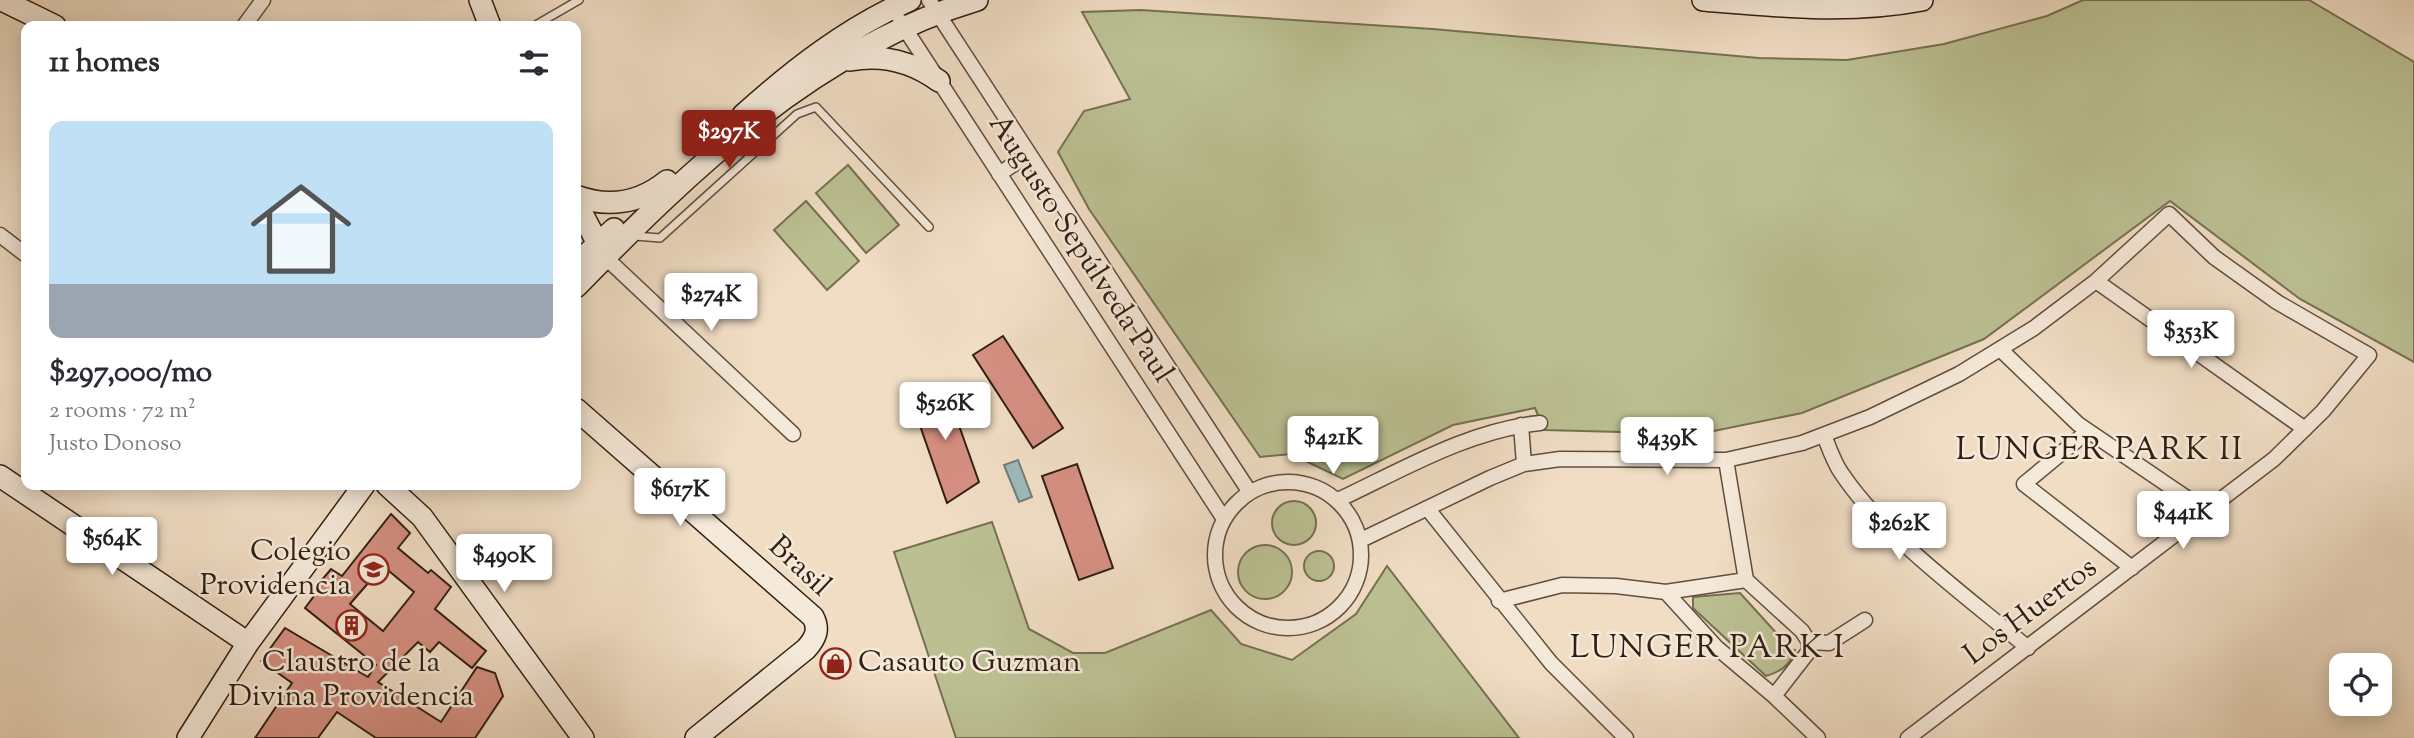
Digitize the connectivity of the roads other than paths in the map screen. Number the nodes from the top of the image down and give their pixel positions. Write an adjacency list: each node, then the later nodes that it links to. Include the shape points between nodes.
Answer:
1 (2, 0): 10 (main road)
2 (263, 0): 11 (street)
3 (480, 0): 12 (main road)
4 (579, 0): 13 (lane)
5 (977, 0): 9 (main road)
6 (1703, 0): 7 (main road, via 1836,8)
7 (1922, 0)
8 (901, 4): 14 (street, Augusto Sepúlveda Paul); 19 (main road, via 810,58)
9 (933, 7): 14 (main road); 17 (street, Augusto Sepúlveda Paul)
10 (45, 21)
11 (248, 21)
12 (488, 21)
13 (543, 21)
14 (905, 29): 15 (main road); 16 (street, Augusto Sepúlveda Paul)
15 (838, 63): 16 (main road, via 890,59); 23 (main road, via 754,122)
16 (939, 81): 18 (street, Augusto Sepúlveda Paul)
17 (1029, 154): 18 (street); 43 (street, Augusto Sepúlveda Paul)
18 (999, 174): 47 (street, Augusto Sepúlveda Paul)
19 (667, 181): 20 (main road, via 649,194 626,201); 25 (main road)
20 (581, 197)
21 (581, 211): 25 (main road)
22 (929, 228): 23 (lane, via 816,107 797,114 660,238)
23 (627, 235): 25 (main road)
24 (2, 240): 26 (street)
25 (602, 251): 27 (main road); 28 (main road); 36 (street)
26 (21, 252)
27 (581, 262)
28 (581, 280)
29 (2096, 281): 30 (street); 34 (street); 34 (street, Los Huertos, via 2169,214 2214,257 2277,302 2369,355)
30 (2001, 349): 35 (street); 37 (street, via 1915,397)
31 (581, 413): 60 (main road, Brasil, via 817,625 817,634 806,649)
32 (1540, 423): 33 (street)
33 (1521, 425): 39 (street); 44 (street, via 1446,450)
34 (2305, 429): 46 (street, Los Huertos)
35 (2088, 431): 46 (street); 49 (street, via 2024,484)
36 (793, 435)
37 (1824, 435): 38 (street); 56 (street, via 1840,473 1866,505)
38 (1726, 460): 39 (street, via 1560,459); 50 (street)
39 (1524, 464): 45 (street)
40 (0, 476): 55 (main road)
41 (360, 490): 55 (main road)
42 (392, 490): 59 (main road, via 422,517)
43 (1249, 491): 44 (street, via 1273,482 1296,481 1319,487); 47 (street)
44 (1338, 500): 48 (street)
45 (1426, 508): 48 (street); 52 (street)
46 (2206, 511): 49 (street, Los Huertos)
47 (1224, 519): 48 (street, via 1214,555 1219,580 1232,603 1252,619 1276,627 1303,629 1343,604 1356,585)
48 (1361, 540)
49 (2132, 568): 56 (street, Los Huertos)
50 (1746, 580): 51 (street); 54 (street)
51 (1666, 592): 52 (street, via 1562,585); 57 (street, via 1716,647)
52 (1499, 601): 61 (street, via 1551,663)
53 (1865, 620): 54 (street, via 1829,643)
54 (1809, 642): 57 (street, via 1809,651)
55 (248, 643): 58 (main road)
56 (2028, 648): 63 (street, Los Huertos)
57 (1774, 696): 62 (street)
58 (188, 738)
59 (583, 738)
60 (696, 738)
61 (1626, 738)
62 (1818, 738)
63 (1908, 738)

